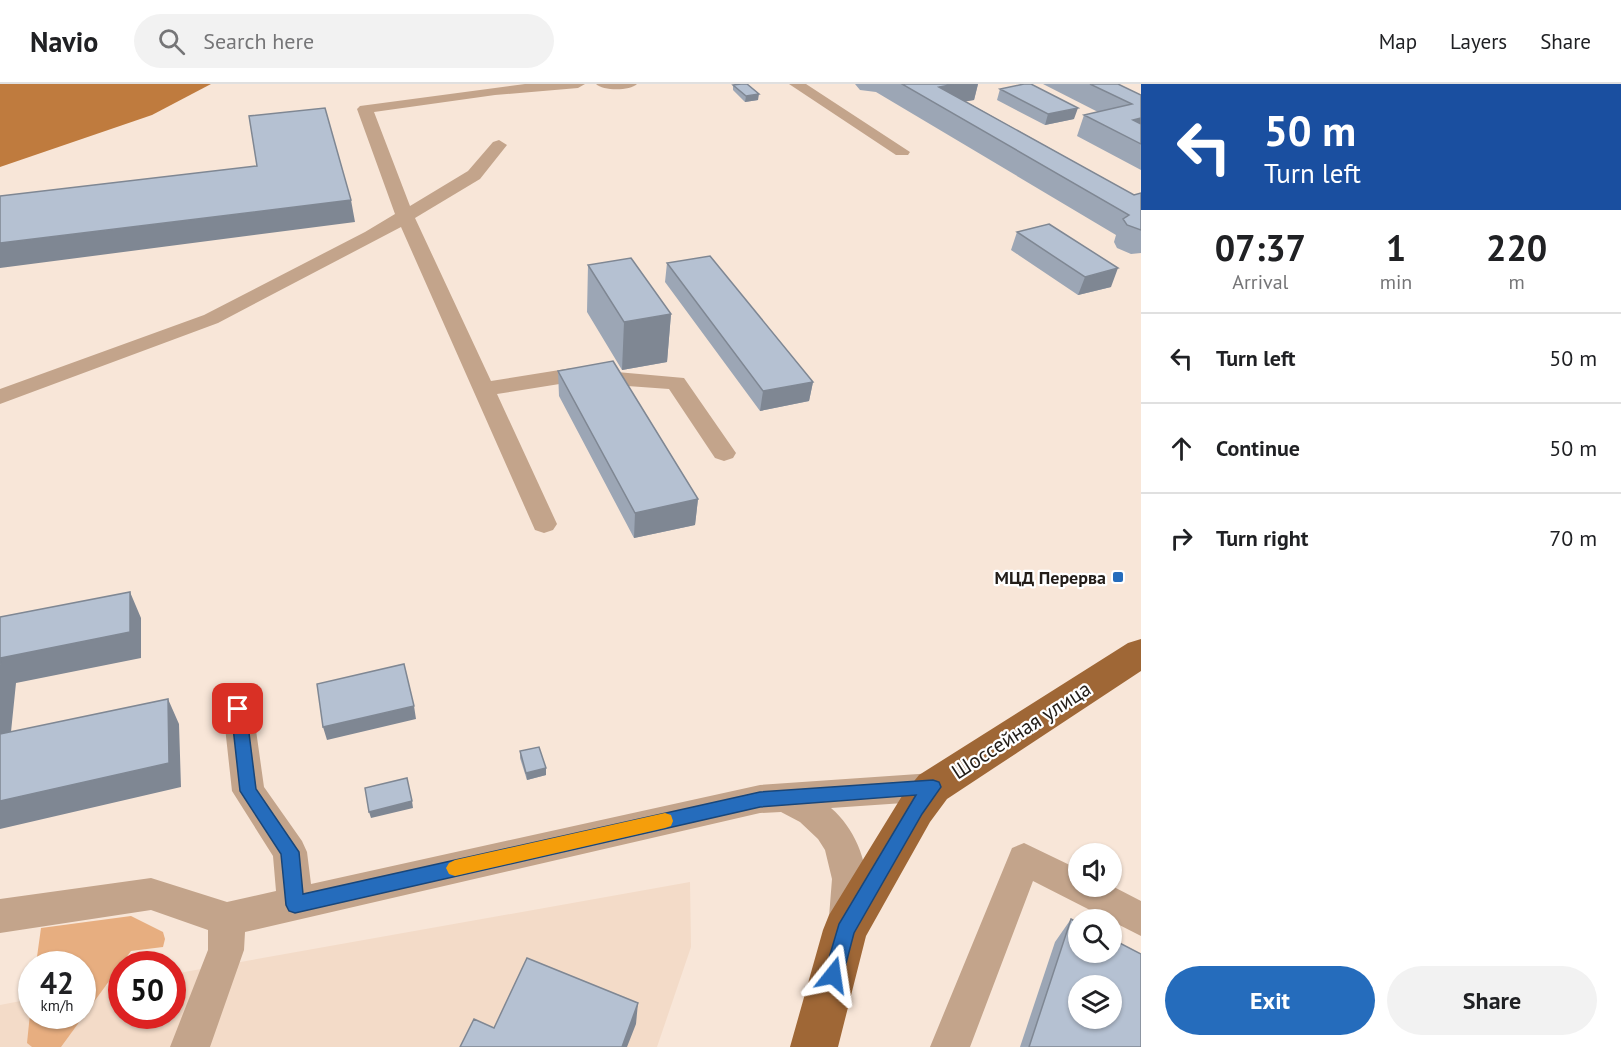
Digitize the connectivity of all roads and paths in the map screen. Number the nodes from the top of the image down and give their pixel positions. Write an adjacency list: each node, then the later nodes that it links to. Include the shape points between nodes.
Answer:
1 (578, 84): 7 (street, via 365,108)
2 (603, 84): 3 (street)
3 (630, 84)
4 (796, 84): 6 (street)
5 (499, 146): 7 (street, via 474,175)
6 (902, 152)
7 (405, 216): 8 (street); 9 (street, via 211,319)
8 (484, 389): 10 (street, via 572,375 676,383); 11 (street)
9 (0, 397)
10 (724, 453)
11 (544, 524)
12 (1141, 653): 14 (main road, Шоссейная улица)
13 (238, 709): 16 (street, via 248,791 290,852)
14 (933, 787): 15 (street); 20 (main road, Шоссейная улица, via 916,808)
15 (784, 797): 16 (street); 20 (street, via 812,812 830,828 841,846 850,879)
16 (295, 905): 18 (street)
17 (0, 916): 18 (street, via 151,894)
18 (227, 919): 21 (street, via 226,950)
19 (1141, 919): 23 (street, via 1024,860)
20 (845, 930): 22 (main road, Шоссейная улица)
21 (190, 1047)
22 (814, 1047)
23 (950, 1047)

